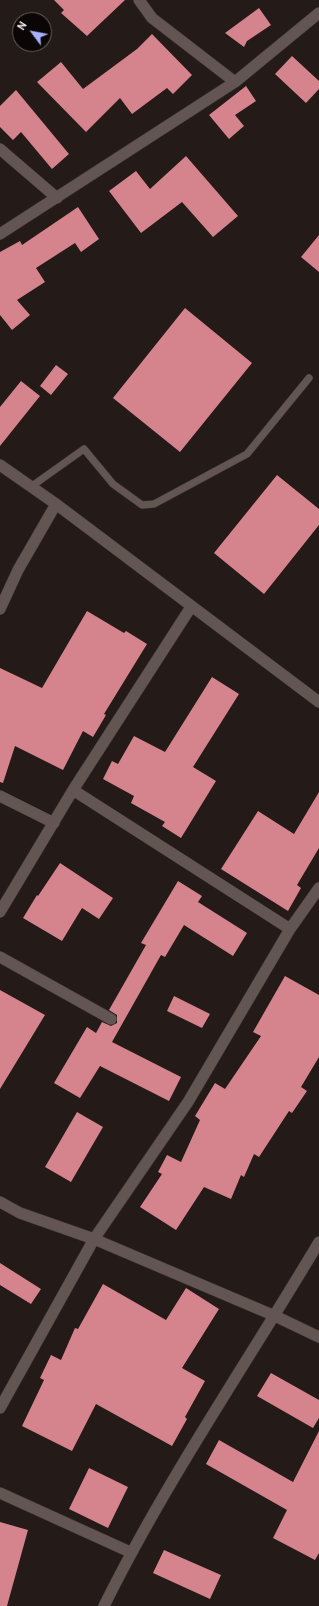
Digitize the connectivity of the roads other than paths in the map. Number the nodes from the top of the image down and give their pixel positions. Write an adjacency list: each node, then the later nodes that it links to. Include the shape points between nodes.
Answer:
1 (138, 0): 3 (street, via 152,18)
2 (319, 13): 3 (street)
3 (235, 82): 5 (street)
4 (0, 149): 5 (street)
5 (56, 198): 6 (street)
6 (0, 234)
7 (309, 378): 9 (lane, via 247,454 154,504 142,505 113,484 84,449)
8 (0, 465): 9 (street)
9 (32, 486): 10 (street)
10 (56, 504): 11 (street); 12 (street, via 18,570)
11 (191, 607): 13 (street); 14 (street)
12 (0, 609)
13 (319, 702)
14 (73, 790): 16 (street); 19 (street)
15 (0, 796): 16 (street)
16 (54, 823): 18 (street)
17 (319, 888): 19 (street)
18 (0, 912)
19 (290, 930): 23 (street, via 188,1102)
20 (0, 957): 21 (street)
21 (111, 1019)
22 (0, 1202): 23 (street)
23 (94, 1239): 25 (street); 27 (street)
24 (319, 1242): 25 (street)
25 (275, 1316): 26 (street); 29 (street, via 202,1429)
26 (319, 1337)
27 (0, 1408)
28 (0, 1493): 29 (street)
29 (130, 1552): 30 (street)
30 (104, 1606)

